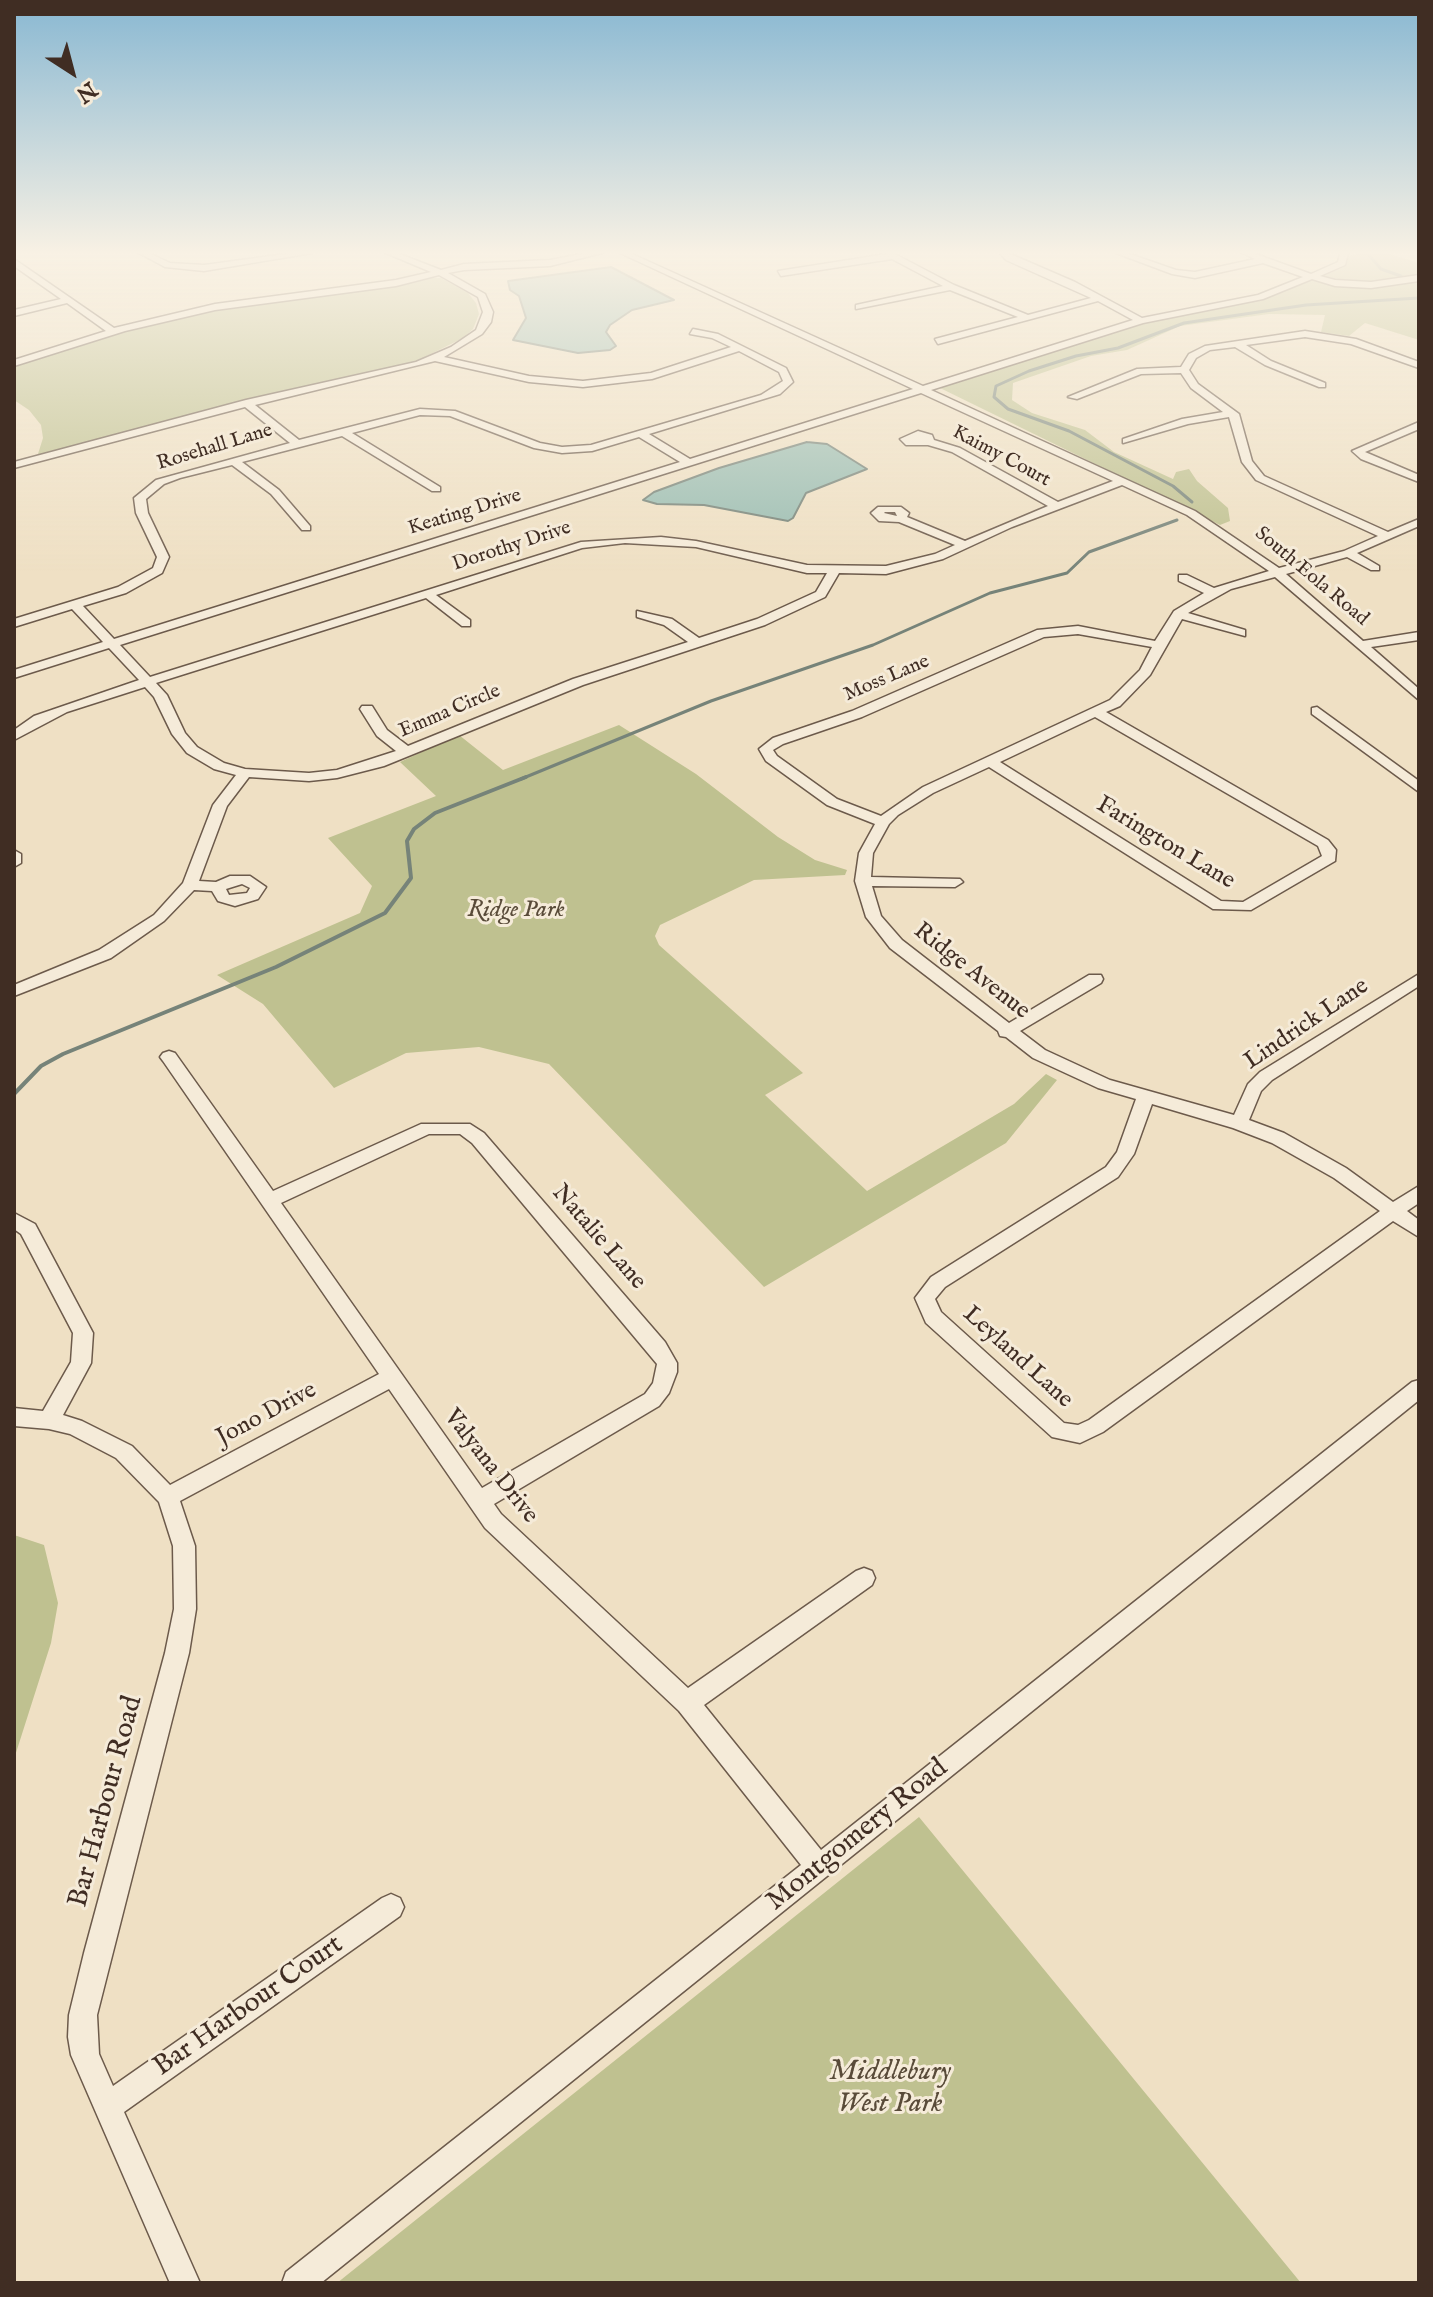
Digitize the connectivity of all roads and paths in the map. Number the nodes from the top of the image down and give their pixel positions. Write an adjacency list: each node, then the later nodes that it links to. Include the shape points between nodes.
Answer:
1 (427, 360): 14 (street)
2 (446, 360): 3 (street, via 529,379 583,384 652,376)
3 (701, 360)
4 (763, 360): 18 (street, Rosehall Lane, via 783,370 788,382 784,387)
5 (865, 360): 12 (street)
6 (868, 360): 12 (street)
7 (1016, 360): 12 (street, Keating Drive)
8 (1188, 360): 10 (street)
9 (1263, 360): 11 (street)
10 (1184, 370): 13 (street, via 1140,371); 15 (street, via 1194,386)
11 (1322, 385)
12 (927, 388): 23 (street, Keating Drive); 26 (street, South Eola Road)
13 (1073, 397)
14 (246, 403): 21 (street); 24 (street)
15 (1232, 413): 19 (street, via 1186,421); 32 (street, via 1247,462 1260,478)
16 (1419, 425): 25 (street, via 1357,451)
17 (342, 431): 18 (street, Rosehall Lane, via 437,411 553,449 592,448); 21 (street, Rosehall Lane); 27 (street)
18 (641, 434): 23 (street)
19 (1127, 441)
20 (929, 442): 28 (street, Kaimy Court, via 966,455)
21 (296, 443): 22 (street, Rosehall Lane)
22 (233, 460): 31 (street, via 275,492); 41 (street, Rosehall Lane, via 147,490 139,504 162,564 136,585)
23 (688, 462): 49 (street, Keating Drive)
24 (14, 465)
25 (1419, 479)
26 (1124, 481): 28 (street, Dorothy Drive); 37 (street, South Eola Road, via 1191,513)
27 (436, 489)
28 (1056, 506): 33 (street, Dorothy Drive)
29 (901, 519): 33 (street)
30 (1419, 522): 32 (street)
31 (306, 528)
32 (1388, 536): 34 (street)
33 (965, 545): 36 (street, Dorothy Drive, via 902,567)
34 (1348, 553): 35 (street); 37 (street)
35 (1375, 568)
36 (834, 571): 40 (street, Dorothy Drive, via 678,542 625,540 566,549); 48 (street, Emma Circle, via 825,591 813,599)
37 (1277, 572): 39 (street); 51 (street, South Eola Road)
38 (1183, 578): 39 (street)
39 (1213, 592): 43 (street)
40 (428, 594): 45 (street); 53 (street, Dorothy Drive)
41 (75, 605): 44 (street, Rosehall Lane); 49 (street, Emma Circle)
42 (641, 614): 48 (street, via 668,622)
43 (1178, 614): 46 (street); 50 (street)
44 (14, 623)
45 (466, 623)
46 (1241, 633)
47 (1419, 636): 51 (street)
48 (698, 643): 59 (street, Emma Circle, via 578,682)
49 (111, 644): 52 (street, Keating Drive); 53 (street, Emma Circle)
50 (1159, 645): 57 (street, via 1136,684); 63 (street, Moss Lane, via 1078,630 1041,633 766,749 832,802)
51 (1361, 645): 54 (street, South Eola Road)
52 (14, 674)
53 (147, 682): 58 (street, Dorothy Drive, via 50,714); 61 (street, Emma Circle, via 164,700 192,750)
54 (1419, 696)
55 (367, 709): 59 (street, via 382,733)
56 (1317, 711): 62 (street)
57 (1098, 713): 60 (street); 60 (street, Farington Lane, via 1319,841 1330,858 1246,907 1218,906)
58 (14, 736)
59 (406, 752): 61 (street, Emma Circle, via 337,774)
60 (991, 762): 63 (street, via 916,796)
61 (245, 773): 68 (street, via 220,805)
62 (1419, 788)
63 (883, 822): 66 (street, via 866,853)
64 (14, 854): 65 (street)
65 (14, 863)
66 (863, 881): 67 (street); 73 (street, Ridge Avenue, via 871,910 896,944)
67 (955, 882)
68 (190, 885): 69 (street); 72 (street, via 125,943)
69 (218, 887)
70 (1095, 979): 73 (street)
71 (1419, 979): 76 (street, Lindrick Lane, via 1266,1076 1254,1088)
72 (14, 991)
73 (1006, 1032): 75 (street, Ridge Avenue, via 1073,1072)
74 (169, 1057): 78 (street, Valyana Drive)
75 (1146, 1097): 76 (street, Ridge Avenue); 79 (street, Leyland Lane, via 1125,1154 1112,1172 938,1282 925,1298 933,1317 1059,1431 1080,1434 1096,1426)
76 (1239, 1123): 79 (street, Ridge Avenue, via 1309,1154)
77 (1419, 1193): 79 (street, Leyland Lane)
78 (268, 1201): 82 (street, Valyana Drive); 87 (street, Natalie Lane, via 427,1128 464,1128 658,1348 667,1372 652,1400)
79 (1393, 1212): 81 (street, Ridge Avenue)
80 (14, 1220): 85 (street, via 28,1229 83,1333 81,1363)
81 (1419, 1230)
82 (391, 1378): 86 (street, Jono Drive); 87 (street, Valyana Drive)
83 (1419, 1388): 90 (street, Montgomery Road)
84 (14, 1417): 85 (street, Bar Harbour Road)
85 (49, 1420): 86 (street, Bar Harbour Road, via 101,1437 124,1452)
86 (168, 1497): 92 (street, Bar Harbour Road, via 184,1546 185,1609 83,2015 85,2055)
87 (478, 1502): 89 (street, Valyana Drive, via 505,1535)
88 (864, 1578): 89 (street)
89 (687, 1703): 90 (street, Valyana Drive)
90 (819, 1868): 94 (street, Montgomery Road)
91 (391, 1907): 92 (street, Bar Harbour Court)
92 (107, 2107): 93 (street, Bar Harbour Road)
93 (185, 2283)
94 (297, 2283)

